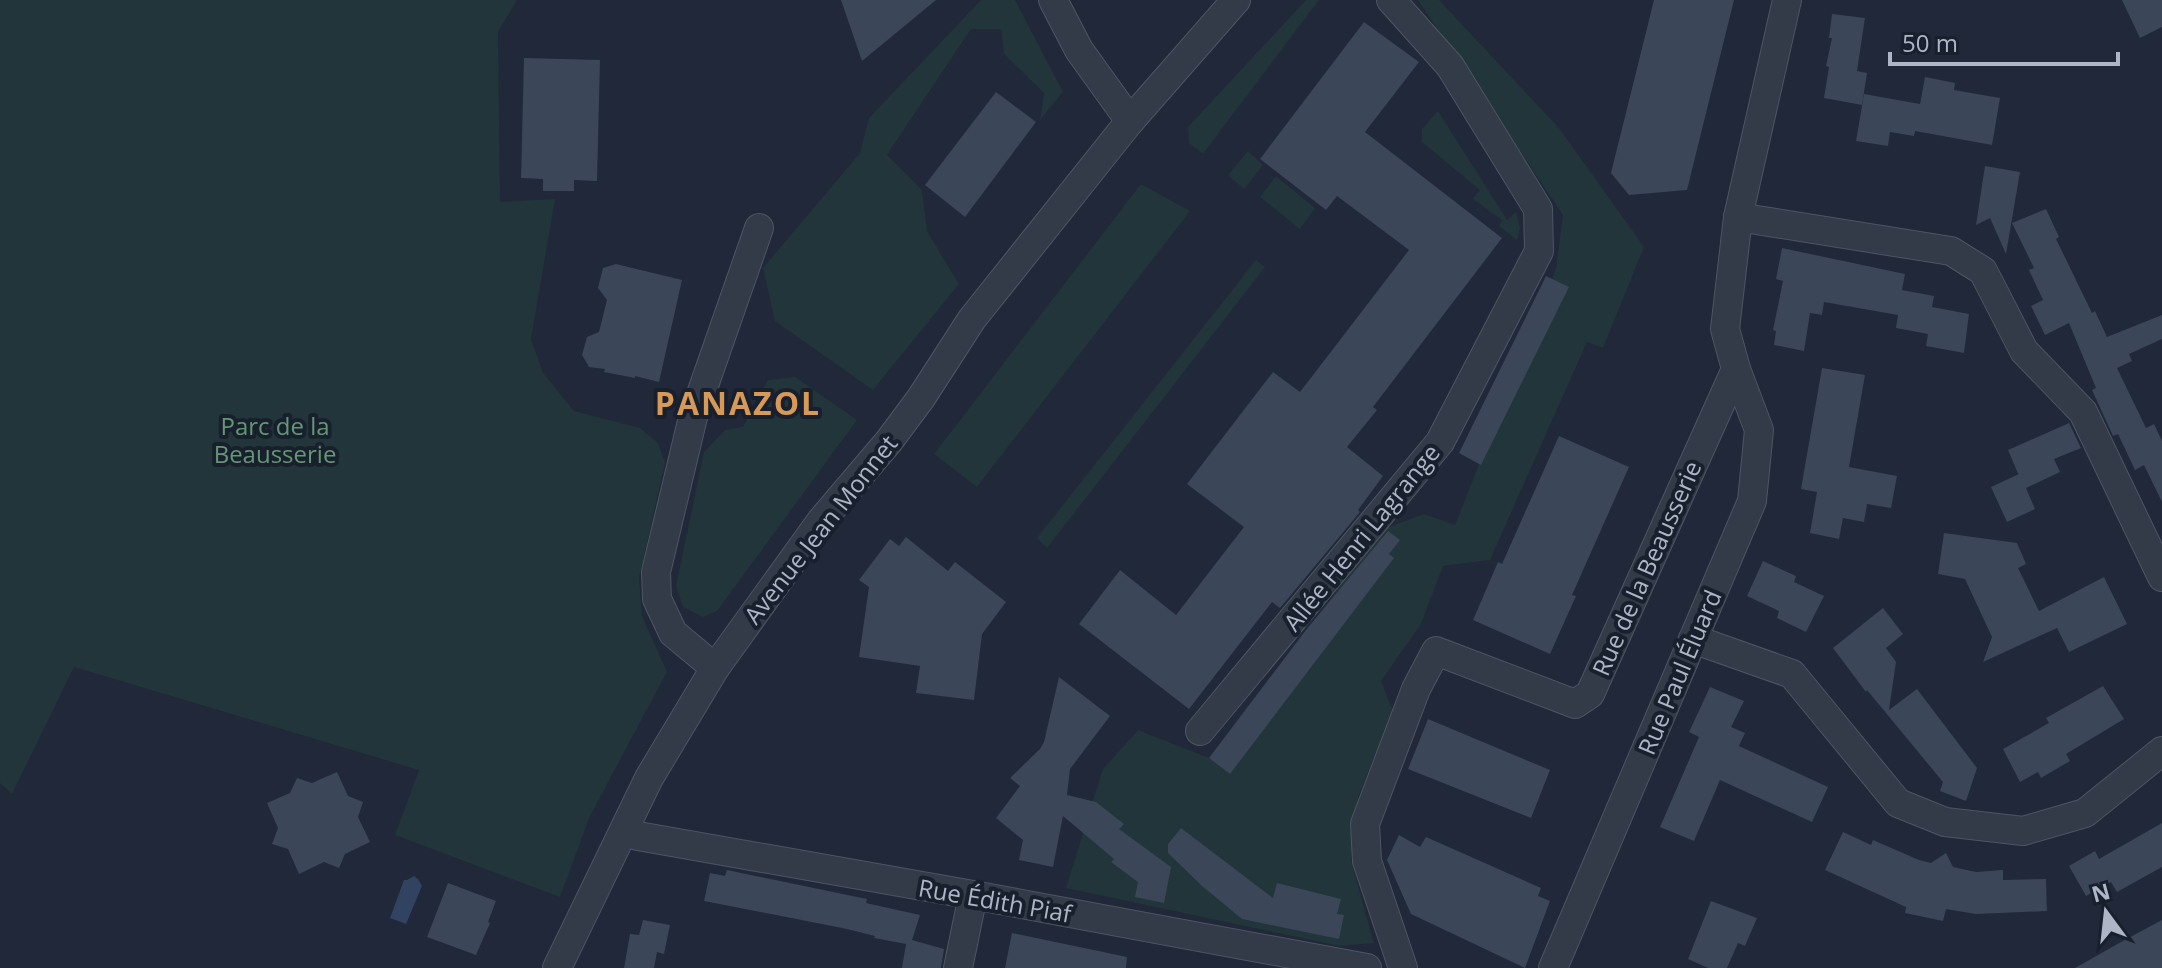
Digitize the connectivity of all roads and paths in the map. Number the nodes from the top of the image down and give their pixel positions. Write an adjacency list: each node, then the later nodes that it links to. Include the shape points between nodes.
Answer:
1 (1053, 0): 5 (street, via 1079,50)
2 (1236, 0): 5 (street, Avenue Jean Monnet)
3 (1391, 0): 12 (street, Allée Henri Lagrange, via 1450,66 1538,209 1539,251 1440,442)
4 (1787, 0): 6 (street)
5 (1130, 121): 11 (street, Avenue Jean Monnet, via 972,319 921,398 821,521)
6 (1738, 217): 8 (street, via 1725,329); 9 (street, via 1951,251 1983,271 2024,351 2083,412)
7 (759, 228): 11 (street, via 693,417 656,572 657,599 673,633)
8 (1736, 369): 10 (street, Rue Paul Éluard, via 1759,430 1752,501); 19 (street, Rue de la Beausserie, via 1590,694 1575,704 1436,651 1416,689 1365,824 1367,861)
9 (2162, 577)
10 (1693, 639): 13 (street, via 1792,674 1898,803 1945,822 2023,831 2085,813); 20 (street, Rue Paul Éluard)
11 (715, 668): 14 (street, Avenue Jean Monnet)
12 (1200, 731)
13 (2162, 751)
14 (624, 831): 15 (street, Rue Édith Piaf); 16 (street, Avenue Jean Monnet)
15 (973, 895): 17 (street); 18 (street, Rue Édith Piaf)
16 (557, 968)
17 (958, 968)
18 (1367, 968)
19 (1403, 968)
20 (1553, 968)

